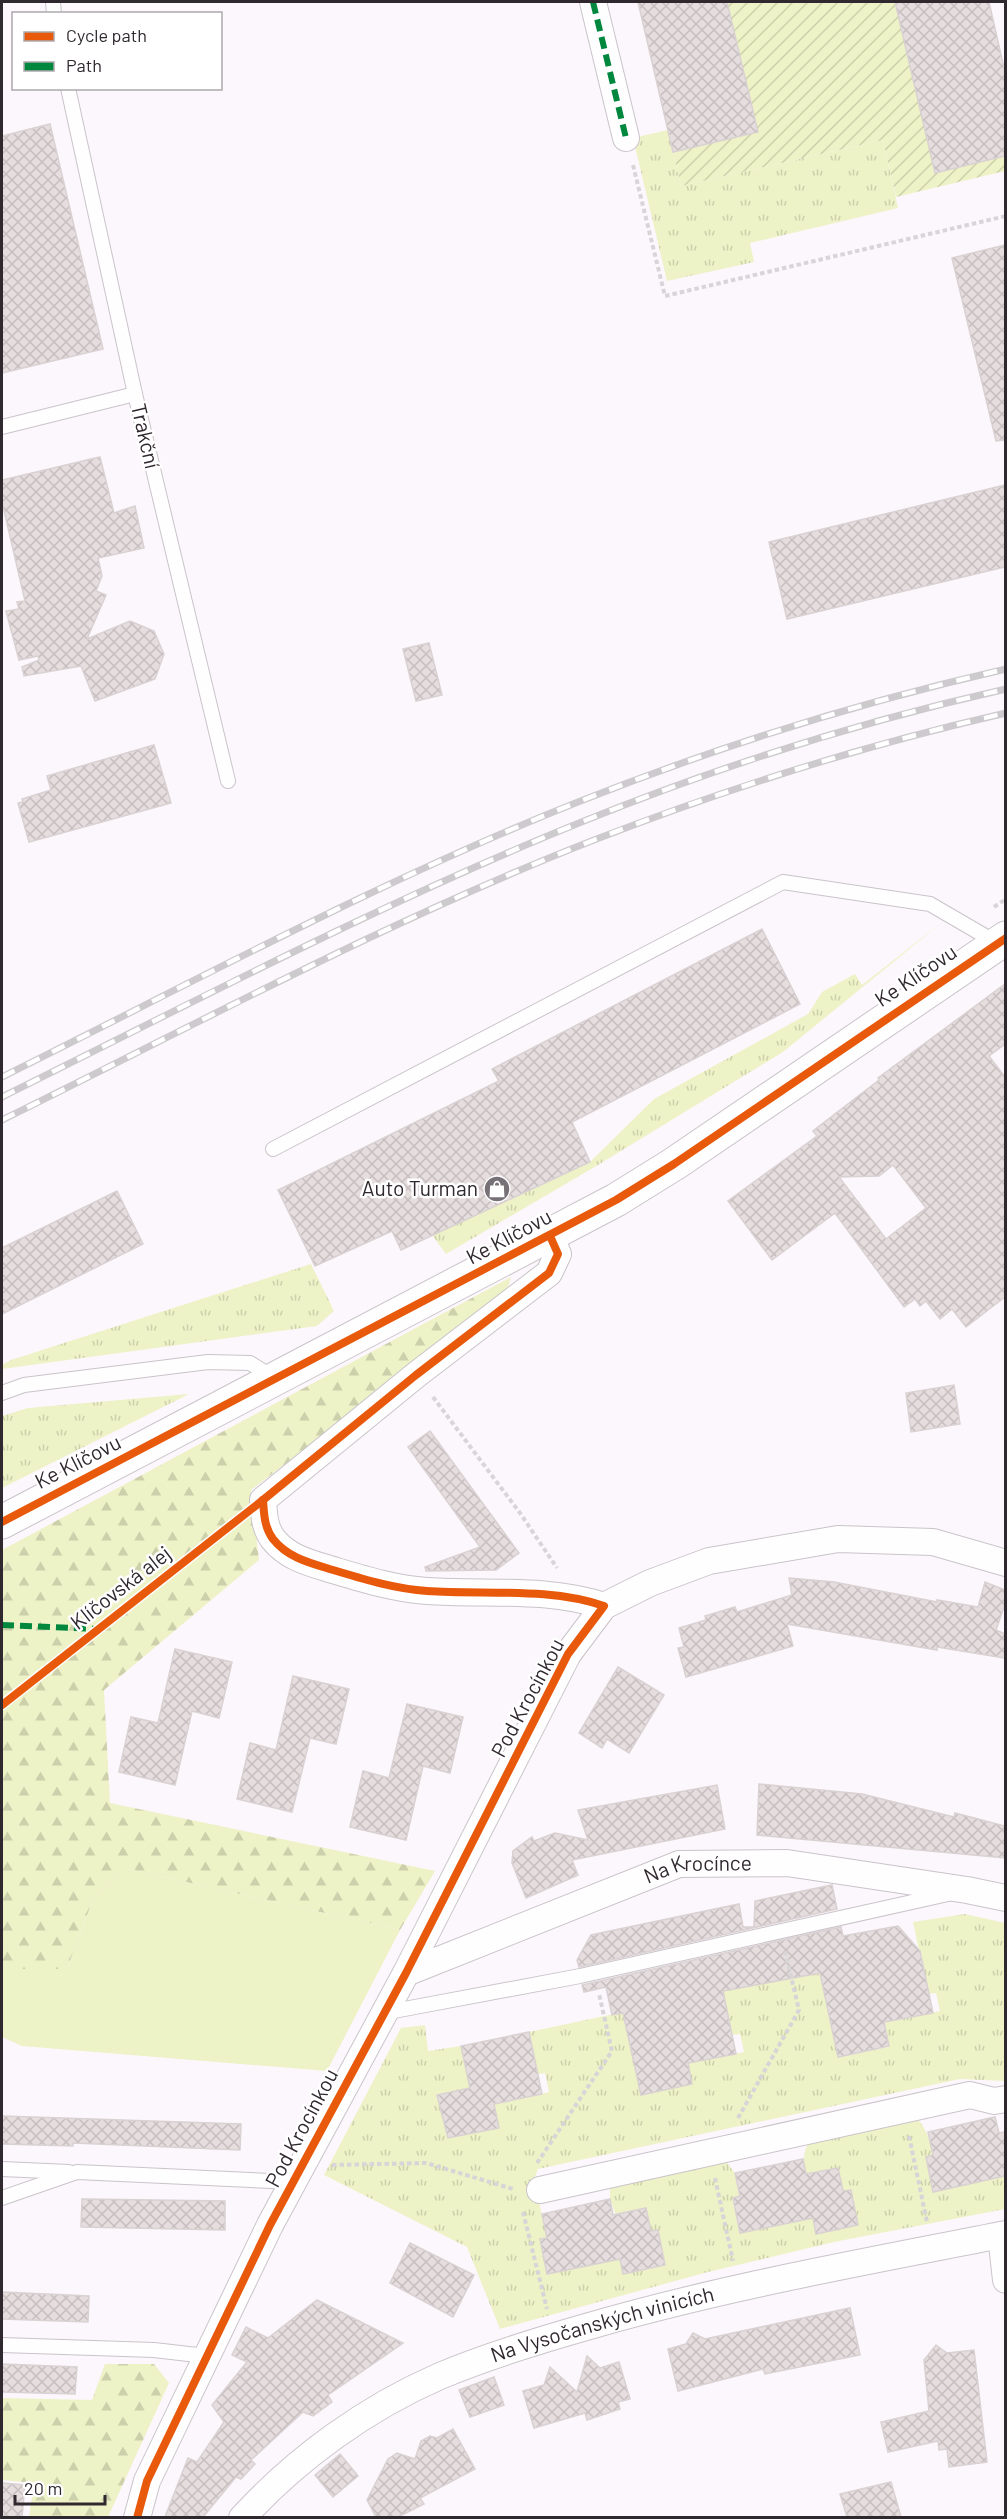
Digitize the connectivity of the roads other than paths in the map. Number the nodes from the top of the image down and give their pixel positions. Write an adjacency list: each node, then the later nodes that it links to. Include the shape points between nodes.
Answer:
1 (593, 2): 3 (street)
2 (68, 90): 4 (lane, Trakční)
3 (626, 138)
4 (135, 394): 5 (lane); 6 (lane, Trakční)
5 (2, 427)
6 (228, 781)
7 (1001, 941): 8 (lane, via 930,904 783,882); 9 (street, Ke Klíčovu, via 674,1164)
8 (273, 1149)
9 (550, 1236): 10 (street, Ke Klíčovu); 14 (street, via 558,1254 549,1273 263,1500 265,1522 271,1538 300,1561 374,1582 424,1591 576,1596)
10 (276, 1379): 11 (lane, via 250,1363 208,1362 24,1385); 12 (street, Ke Klíčovu)
11 (2, 1393)
12 (2, 1522)
13 (1005, 1563): 14 (street, Pod Krocínkou, via 933,1542 838,1539 710,1561 650,1583)
14 (604, 1606): 17 (street, Pod Krocínkou, via 568,1654)
15 (967, 1890): 16 (street, Na Krocínce); 17 (street, Na Krocínce, via 787,1863 679,1864); 18 (lane, via 580,1976)
16 (1005, 1898)
17 (406, 1973): 18 (street, Pod Krocínkou)
18 (383, 2013): 22 (street, Pod Krocínkou)
19 (1005, 2099): 23 (street, via 994,2101 970,2095)
20 (2, 2169): 21 (lane)
21 (77, 2172): 22 (lane); 24 (lane)
22 (293, 2182): 28 (street, Pod Krocínkou)
23 (527, 2188)
24 (2, 2198)
25 (1003, 2235): 26 (street); 30 (street, Na Vysočanských vinicích, via 648,2309 487,2358 403,2394 333,2438)
26 (1005, 2280)
27 (2, 2345): 28 (lane, via 154,2350)
28 (206, 2356): 29 (street, Pod Krocínkou, via 147,2481)
29 (136, 2517)
30 (242, 2517)

